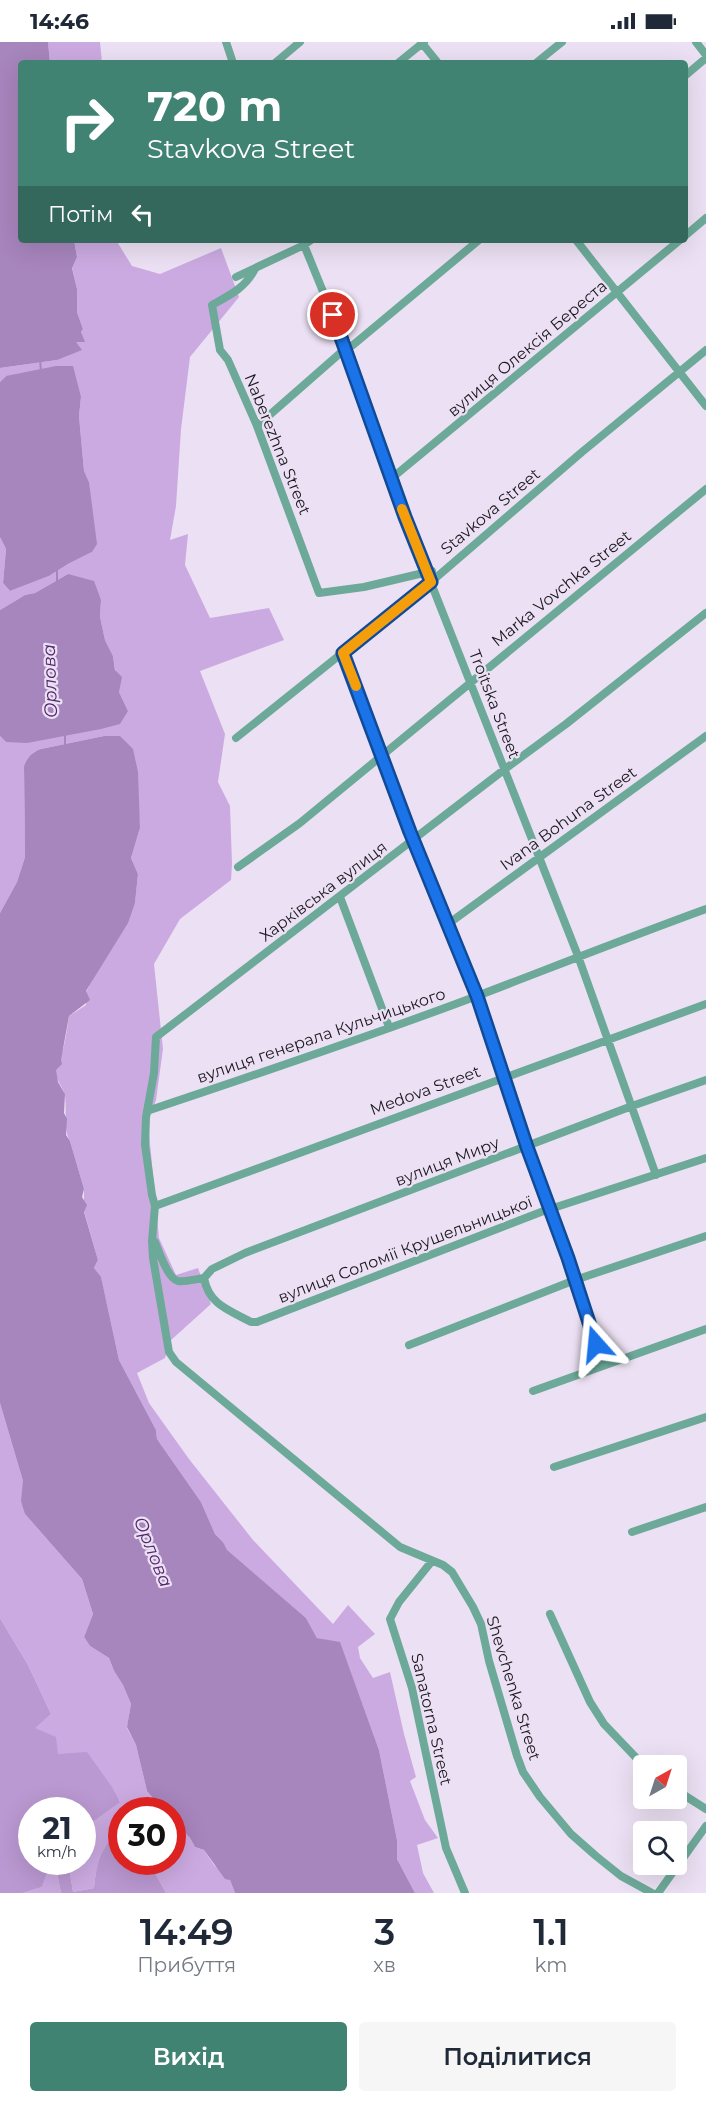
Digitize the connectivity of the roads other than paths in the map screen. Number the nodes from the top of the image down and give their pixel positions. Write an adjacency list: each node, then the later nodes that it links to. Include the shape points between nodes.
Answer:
1 (226, 42): 7 (street)
2 (300, 42): 8 (street)
3 (422, 42): 9 (street); 10 (street)
4 (562, 42): 11 (street)
5 (696, 42): 6 (street)
6 (706, 56): 12 (street)
7 (232, 60)
8 (279, 60)
9 (401, 60)
10 (436, 60)
11 (540, 60)
12 (688, 73)
13 (706, 218): 14 (street)
14 (688, 233)
15 (304, 243): 20 (street)
16 (306, 243): 23 (street, Troitska Street)
17 (475, 243): 23 (street)
18 (578, 243): 22 (street)
19 (676, 243): 22 (street, вулиця Олексія Береста)
20 (255, 269): 21 (street); 27 (street, Naberezhna Street, via 243,287 212,305 220,350)
21 (236, 278)
22 (618, 292): 25 (street); 28 (street, вулиця Олексія Береста)
23 (346, 348): 27 (street); 28 (street, Troitska Street)
24 (706, 350): 25 (street, Stavkova Street)
25 (680, 372): 26 (street); 31 (street, Stavkova Street)
26 (706, 406)
27 (257, 426): 30 (street, Naberezhna Street, via 319,593 364,587)
28 (392, 478): 30 (street, Troitska Street)
29 (706, 489): 35 (street, Marka Vovchka Street)
30 (427, 571): 31 (street); 32 (street, Troitska Street)
31 (442, 571): 32 (street, Stavkova Street)
32 (431, 582): 34 (street, Stavkova Street); 35 (street, Troitska Street)
33 (706, 614): 39 (street, Харківська вулиця)
34 (343, 653): 37 (street, Stavkova Street); 38 (street)
35 (471, 682): 38 (street, Marka Vovchka Street); 39 (street, Troitska Street)
36 (706, 736): 41 (street, Ivana Bohuna Street)
37 (236, 738)
38 (381, 755): 40 (street); 42 (street, Marka Vovchka Street, via 300,823)
39 (505, 769): 40 (street, Харківська вулиця); 41 (street, Troitska Street)
40 (414, 840): 43 (street, Харківська вулиця); 45 (street)
41 (540, 857): 45 (street, Ivana Bohuna Street); 46 (street, Troitska Street)
42 (238, 867)
43 (340, 897): 49 (street); 54 (street, Харківська вулиця, via 156,1037)
44 (706, 909): 46 (street, вулиця генерала Кульчицького)
45 (448, 924): 47 (street)
46 (578, 956): 47 (street, вулиця генерала Кульчицького); 50 (street, Troitska Street)
47 (477, 996): 49 (street, вулиця генерала Кульчицького); 51 (street)
48 (706, 1004): 50 (street, Medova Street)
49 (389, 1027): 54 (street, вулиця генерала Кульчицького)
50 (609, 1040): 51 (street, Medova Street); 53 (street, Troitska Street)
51 (505, 1077): 55 (street); 58 (street, Medova Street)
52 (706, 1080): 53 (street, вулиця Миру)
53 (632, 1106): 55 (street, вулиця Миру); 57 (street, Troitska Street)
54 (147, 1111): 58 (street, via 145,1145)
55 (527, 1147): 59 (street); 62 (street, вулиця Миру, via 246,1253 212,1269)
56 (706, 1158): 57 (street, вулиця Соломії Крушельницької)
57 (656, 1175): 59 (street, вулиця Соломії Крушельницької)
58 (155, 1206): 61 (street)
59 (551, 1209): 62 (street, вулиця Соломії Крушельницької, via 363,1279 266,1320 251,1322 211,1298); 63 (street)
60 (706, 1236): 63 (street)
61 (152, 1237): 62 (street, via 173,1278); 72 (street, Shevchenka Street, via 166,1342 176,1362 400,1547)
62 (204, 1278)
63 (575, 1280): 65 (street); 66 (street)
64 (706, 1329): 66 (street)
65 (409, 1345)
66 (603, 1365): 67 (street)
67 (533, 1391)
68 (706, 1417): 69 (street)
69 (554, 1467)
70 (706, 1508): 71 (street)
71 (632, 1532)
72 (432, 1562): 78 (street, Sanatorna Street, via 390,1619 412,1689 446,1848); 79 (street, Shevchenka Street, via 452,1572 481,1624 523,1772 571,1834 621,1876)
73 (550, 1614): 74 (street, via 590,1702 604,1724)
74 (634, 1755)
75 (687, 1797): 76 (street)
76 (706, 1809)
77 (706, 1826): 80 (street)
78 (465, 1893)
79 (652, 1893)
80 (658, 1893)

